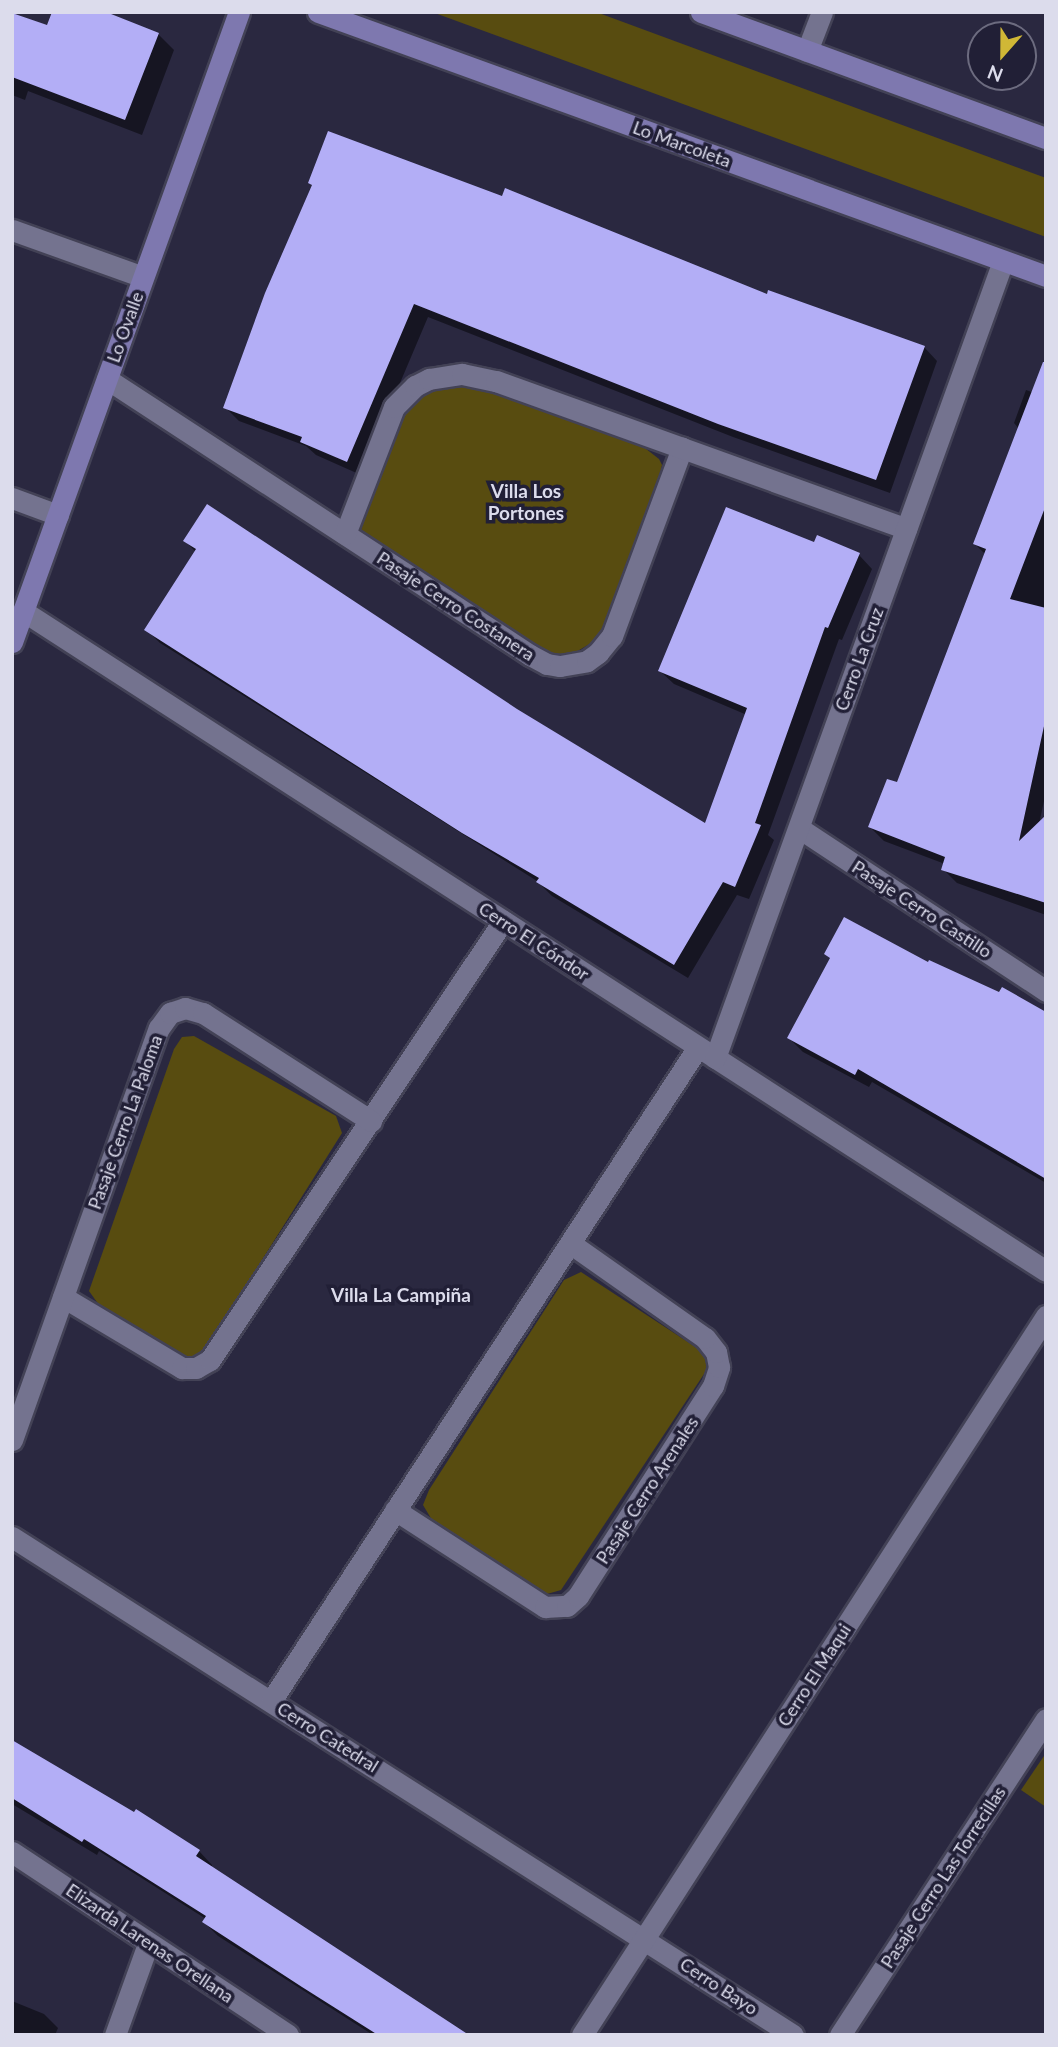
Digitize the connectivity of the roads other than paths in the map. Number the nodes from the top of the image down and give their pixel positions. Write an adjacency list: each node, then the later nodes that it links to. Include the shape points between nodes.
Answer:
1 (239, 12): 10 (main road, Lo Ovalle)
2 (318, 12): 8 (main road, Lo Marcoleta)
3 (701, 12): 5 (main road)
4 (821, 12): 5 (street)
5 (807, 51): 6 (main road)
6 (1044, 133)
7 (12, 230): 10 (street)
8 (1003, 261): 9 (main road, Lo Marcoleta); 15 (street, Cerro La Cruz)
9 (1046, 276)
10 (144, 277): 11 (main road, Lo Ovalle)
11 (107, 379): 14 (main road, Lo Ovalle); 16 (street, Pasaje Cerro Costanera)
12 (681, 448): 15 (street); 16 (street, via 496,381 445,374 415,386 394,407); 16 (street, Pasaje Cerro Costanera, via 612,636 598,653 574,665 547,664 530,655)
13 (12, 498): 14 (street)
14 (58, 515): 17 (main road, Lo Ovalle)
15 (906, 529): 19 (street, Cerro La Cruz)
16 (345, 534)
17 (23, 611): 18 (main road, Lo Ovalle); 20 (street, Cerro El Cóndor)
18 (12, 642)
19 (799, 828): 21 (street, Pasaje Cerro Castillo); 22 (street, Cerro La Cruz)
20 (503, 921): 22 (street, Cerro El Cóndor); 23 (street)
21 (1046, 991)
22 (706, 1052): 24 (street); 25 (street, Cerro El Cóndor)
23 (370, 1121): 26 (street, via 214,1356 203,1365 174,1364); 26 (street, Pasaje Cerro La Paloma, via 204,1013 186,1008 170,1013 159,1028)
24 (570, 1243): 29 (street); 29 (street, Pasaje Cerro Arenales, via 705,1338 716,1352 719,1367 713,1386 578,1596 567,1606 545,1607)
25 (1046, 1271)
26 (63, 1297): 28 (street, Pasaje Cerro La Paloma)
27 (1046, 1316): 34 (street, Cerro El Maqui)
28 (12, 1440)
29 (396, 1510): 31 (street)
30 (12, 1537): 31 (street, Cerro Catedral)
31 (271, 1702): 34 (street, Cerro Catedral)
32 (1046, 1718): 40 (street, Pasaje Cerro Las Torrecillas)
33 (12, 1852): 35 (street, Elizarda Larenas Orellana, via 110,1914)
34 (644, 1938): 38 (street, Cerro El Maqui); 39 (street, Cerro Bayo)
35 (148, 1944): 36 (street); 37 (street, Elizarda Larenas Orellana)
36 (115, 2035)
37 (288, 2035)
38 (582, 2035)
39 (793, 2035)
40 (840, 2035)

